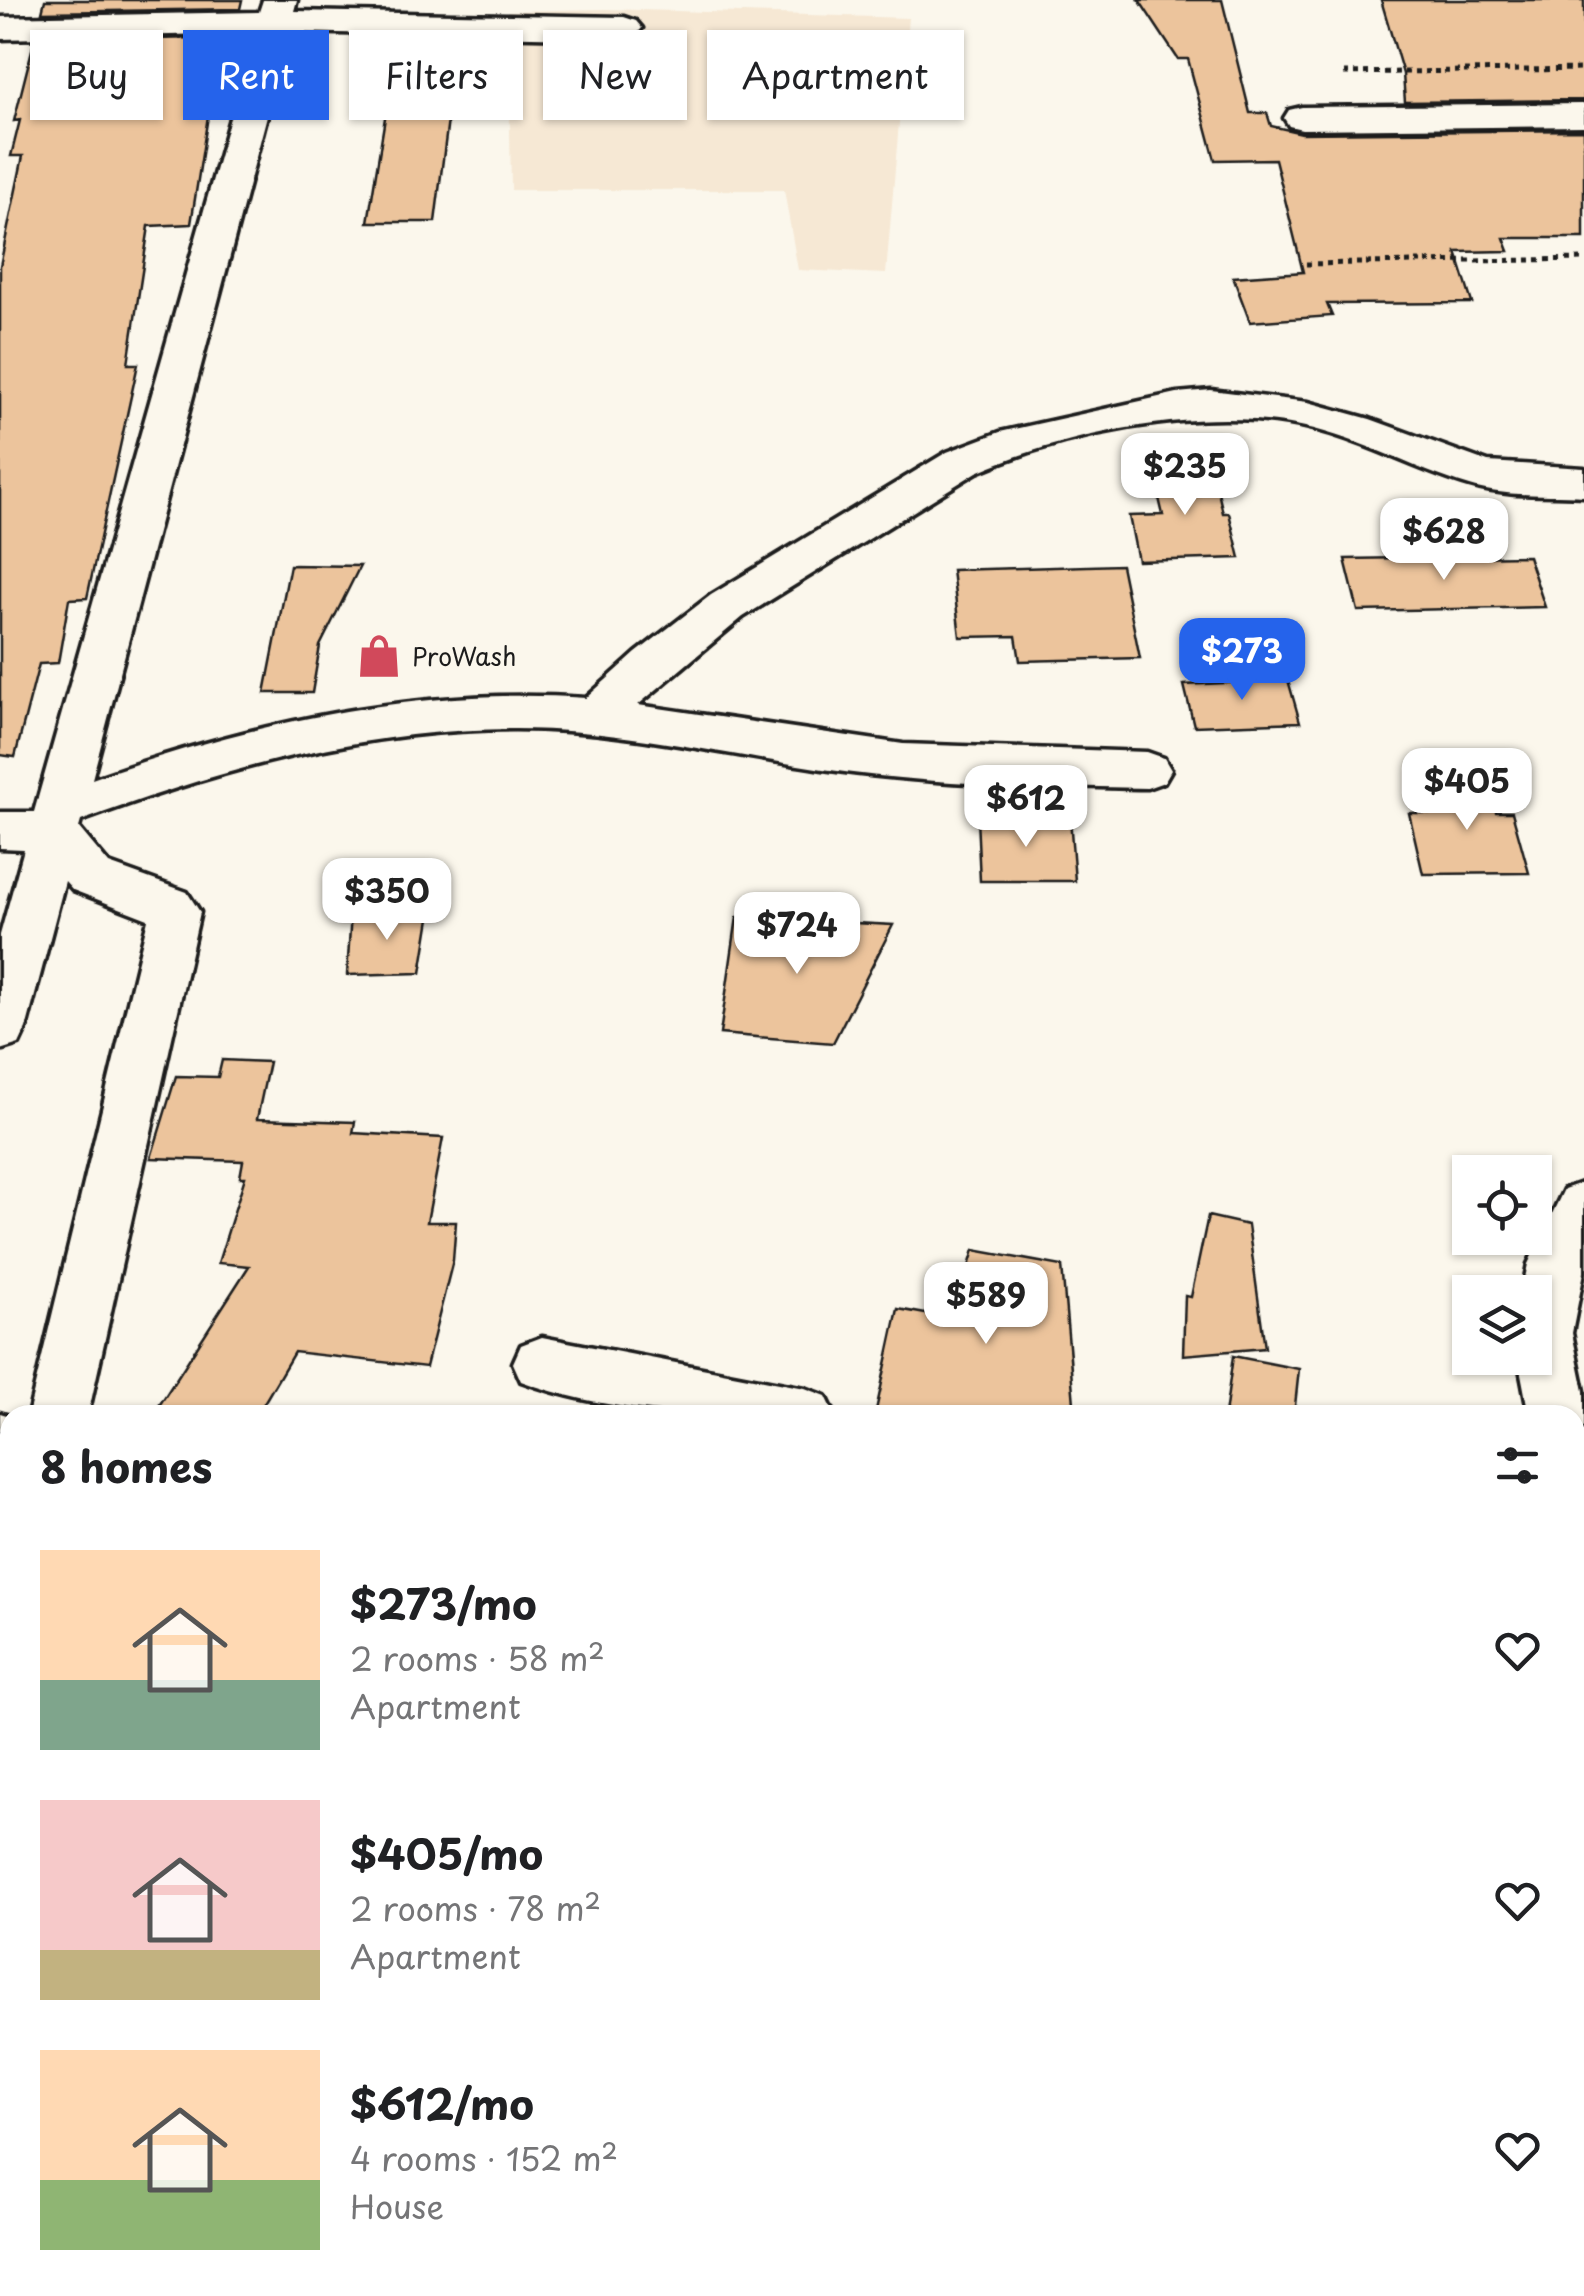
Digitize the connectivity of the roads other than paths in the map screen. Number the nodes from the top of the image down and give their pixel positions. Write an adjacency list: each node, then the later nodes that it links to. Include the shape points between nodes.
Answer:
1 (277, 10): 2 (street); 3 (street); 9 (street)
2 (0, 28)
3 (624, 28)
4 (1584, 114): 5 (street)
5 (1302, 118)
6 (1584, 482): 7 (street, via 1483,476 1355,428 1250,404 1177,406 1038,438 962,462 727,606)
7 (598, 715): 8 (street, via 842,754); 9 (street, via 514,712 356,725 192,761)
8 (1147, 770)
9 (56, 821): 10 (street); 11 (street); 14 (street, via 91,878 175,912)
10 (0, 830)
11 (0, 1029)
12 (1584, 1206): 16 (street, via 1557,1264 1543,1332)
13 (542, 1363): 15 (street)
14 (60, 1405)
15 (754, 1405)
16 (1557, 1405)

